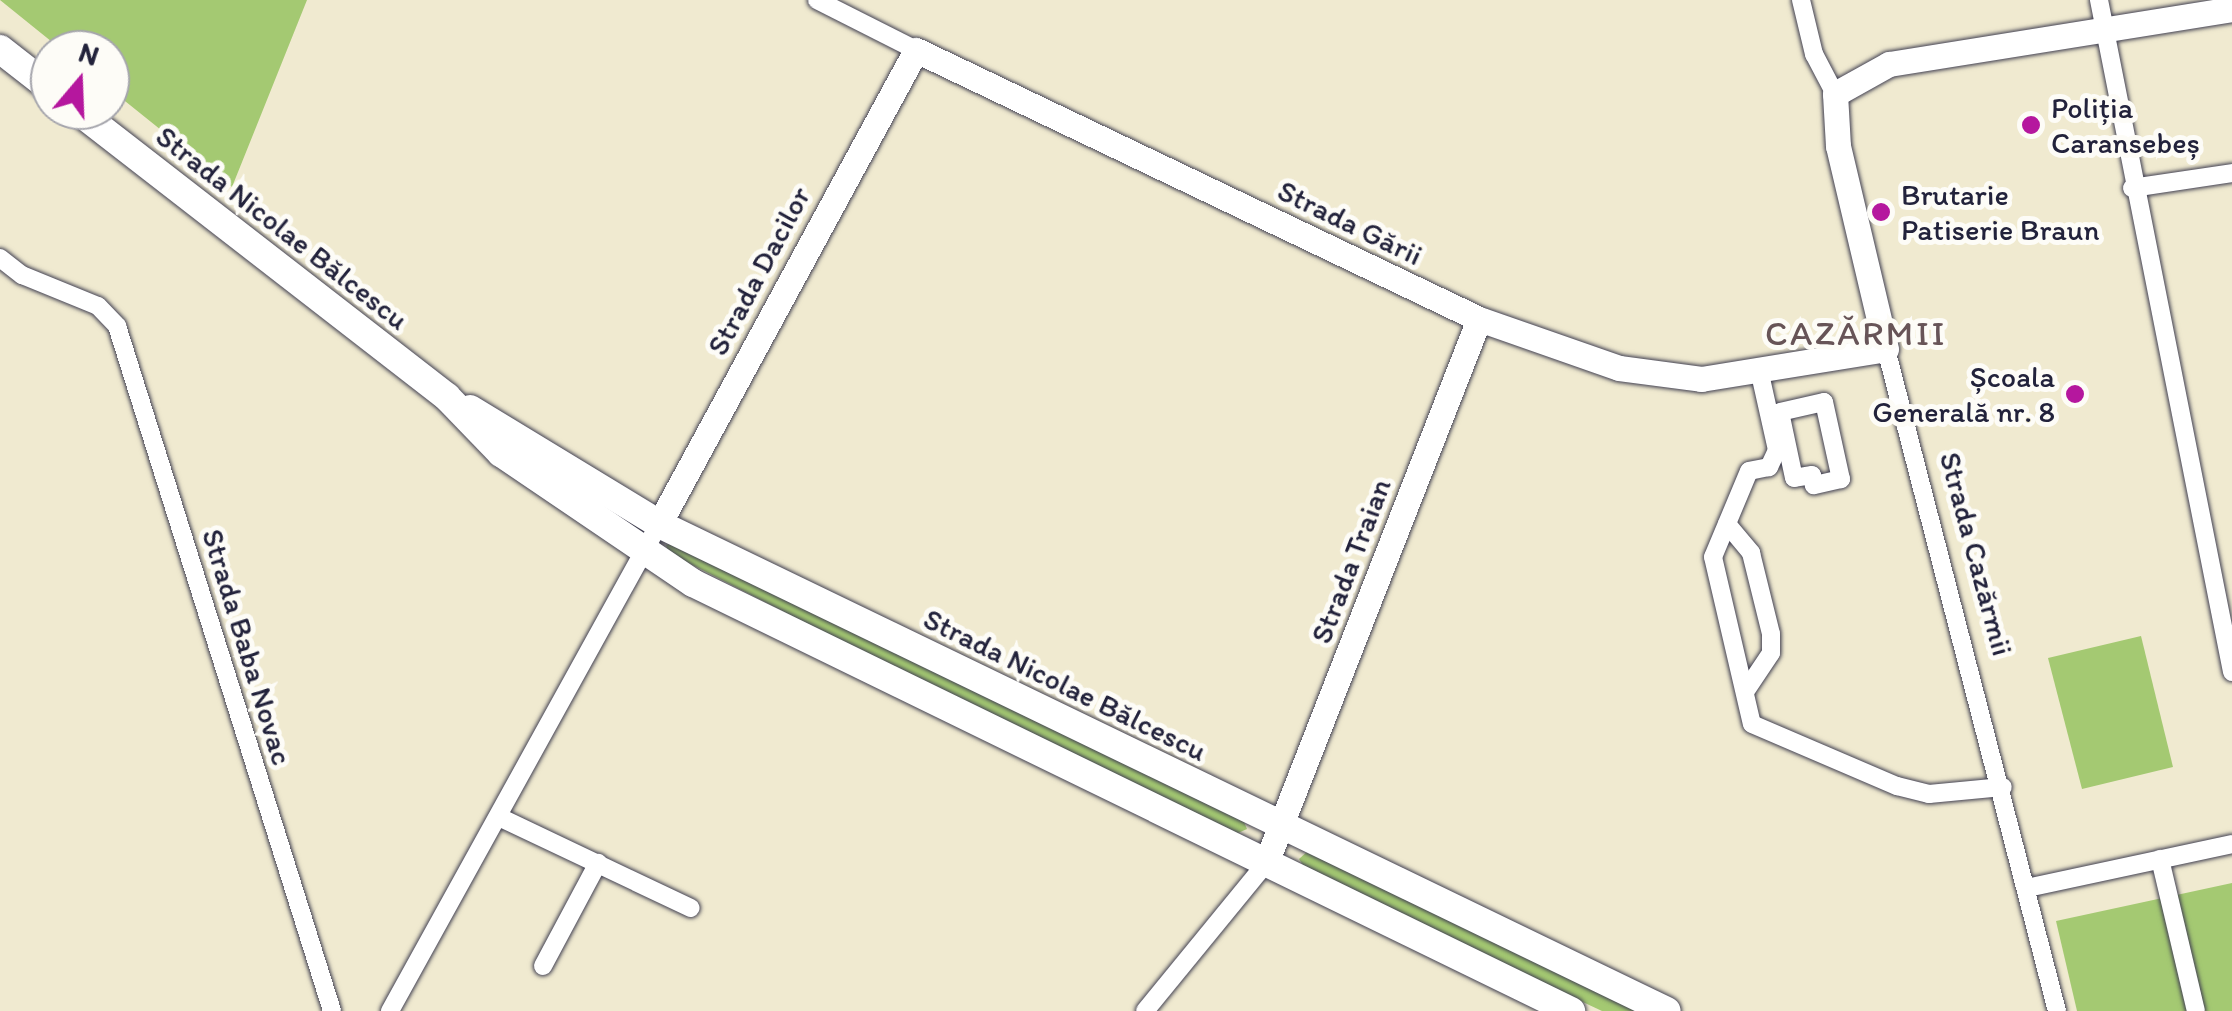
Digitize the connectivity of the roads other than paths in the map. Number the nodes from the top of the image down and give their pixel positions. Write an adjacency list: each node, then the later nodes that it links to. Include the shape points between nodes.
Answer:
1 (817, 0): 7 (street, Strada Gării)
2 (1801, 0): 9 (street, Strada Cazărmii, via 1814,54)
3 (2099, 0): 5 (street)
4 (2232, 9): 5 (street)
5 (2104, 27): 9 (street, via 1888,64); 12 (street)
6 (0, 49): 8 (main road)
7 (916, 50): 14 (street, Strada Gării); 19 (street, Strada Dacilor)
8 (30, 72)
9 (1835, 94): 15 (street, Strada Cazărmii, via 1838,146)
10 (104, 130): 17 (main road, Strada Nicolae Bălcescu)
11 (2232, 173): 12 (street)
12 (2132, 188): 22 (street)
13 (0, 258): 34 (street, Strada Baba Novac, via 22,275 98,306 118,326)
14 (1479, 318): 16 (street, Strada Gării, via 1668,379); 26 (street, Strada Traian)
15 (1886, 349): 16 (street, Strada Gării); 24 (street, Strada Cazărmii)
16 (1760, 374): 20 (street, via 1777,450 1769,467 1749,471)
17 (447, 397): 19 (main road, Strada Nicolae Bălcescu); 21 (main road, Strada Nicolae Bălcescu, via 501,453)
18 (1780, 412): 18 (street, via 1794,478 1812,475 1814,485 1841,479 1824,402)
19 (660, 524): 21 (street); 26 (main road, Strada Nicolae Bălcescu)
20 (1727, 524): 23 (street, via 1714,556); 23 (street, via 1751,553 1771,634 1771,653)
21 (648, 555): 25 (street); 29 (main road, Strada Nicolae Bălcescu, via 797,638)
22 (2232, 672)
23 (1745, 692): 24 (street, via 1752,724 1864,776 1929,794)
24 (2003, 787): 31 (street, Strada Cazărmii)
25 (499, 817): 30 (street); 35 (street)
26 (1283, 826): 29 (street, Strada Traian); 38 (main road, Strada Nicolae Bălcescu)
27 (2232, 844): 28 (street)
28 (2160, 859): 31 (street); 40 (street)
29 (1266, 862): 36 (street); 37 (main road, Strada Nicolae Bălcescu)
30 (598, 863): 32 (street); 33 (street)
31 (2027, 888): 39 (street, Strada Cazărmii)
32 (691, 908)
33 (543, 966)
34 (332, 1011)
35 (390, 1011)
36 (1145, 1011)
37 (1571, 1011)
38 (1667, 1011)
39 (2057, 1011)
40 (2196, 1011)

